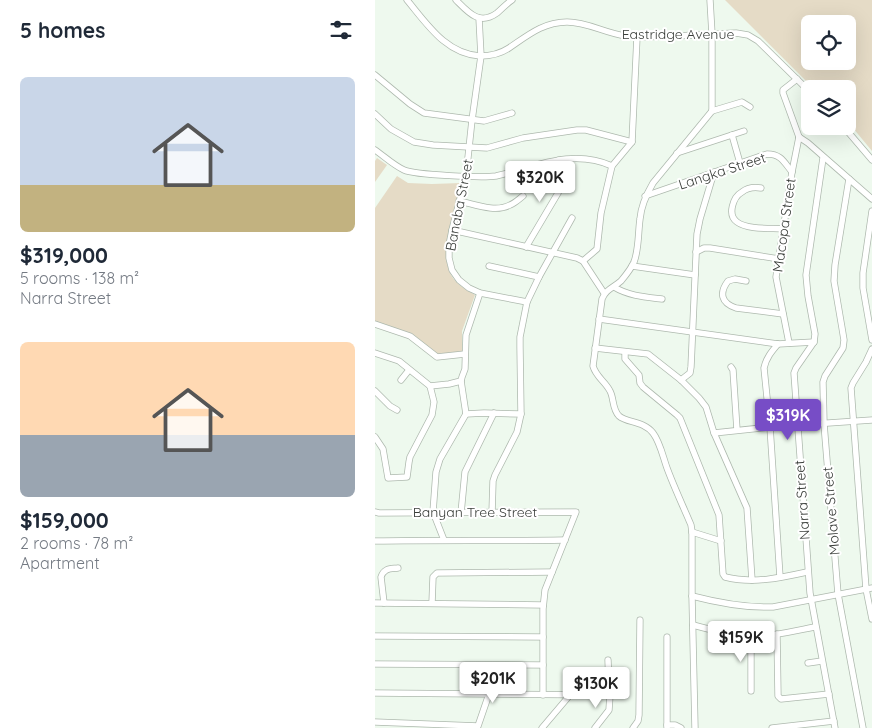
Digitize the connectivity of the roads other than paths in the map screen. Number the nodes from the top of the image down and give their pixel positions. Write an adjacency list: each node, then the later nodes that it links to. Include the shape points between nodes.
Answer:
1 (407, 0): 8 (street, Eastridge Avenue, via 444,41 460,52)
2 (456, 0): 5 (street)
3 (512, 0): 5 (street, via 497,13)
4 (710, 0): 6 (street)
5 (479, 18): 8 (street, Banaba Street)
6 (712, 34): 7 (street, Eastridge Avenue); 10 (street, Eastridge Avenue, via 748,35); 13 (street)
7 (637, 37): 8 (street, Eastridge Avenue, via 608,33 585,24 556,23 530,33 507,50 493,56); 21 (street)
8 (481, 56): 16 (street, Banaba Street)
9 (375, 75): 16 (street, via 424,113)
10 (797, 79): 11 (street, Eastridge Avenue); 20 (street, via 783,93)
11 (801, 83)
12 (750, 106): 13 (street, via 742,102)
13 (712, 111): 24 (street)
14 (512, 112): 16 (street, via 484,121)
15 (375, 114): 22 (street, via 391,129 414,142)
16 (472, 120): 22 (street, Banaba Street)
17 (744, 131): 18 (street)
18 (732, 135): 24 (street); 28 (street)
19 (851, 135): 27 (street)
20 (799, 137): 25 (street); 31 (street, Macopa Street)
21 (633, 142): 22 (street, via 577,130 523,138 487,148); 29 (street)
22 (469, 148): 32 (street, Banaba Street)
23 (375, 150): 32 (street, via 404,170)
24 (677, 153): 36 (street)
25 (823, 158): 33 (street); 63 (street, via 806,275)
26 (559, 160): 29 (street, via 580,158); 32 (street, via 494,176); 43 (street, via 561,186)
27 (872, 160)
28 (741, 163): 30 (street, Langka Street); 31 (street, Langka Street, via 773,154 779,156)
29 (612, 166): 47 (street, via 597,249)
30 (714, 172): 36 (street, Langka Street); 45 (street, via 699,219)
31 (792, 172): 41 (street, Macopa Street)
32 (466, 176): 38 (street, Banaba Street)
33 (849, 179): 37 (street); 84 (street, Molave Street, via 834,281 844,340 843,348 823,382)
34 (761, 188): 41 (street, via 742,192 735,198 732,216 747,227)
35 (523, 196): 38 (street, via 503,208)
36 (645, 196): 49 (street, via 637,250)
37 (872, 199)
38 (459, 201): 42 (street, Banaba Street)
39 (872, 211): 62 (street, via 863,273)
40 (572, 218): 44 (street)
41 (784, 229): 46 (street, Macopa Street)
42 (452, 230): 43 (street); 54 (street, Banaba Street, via 449,246 452,270 469,288)
43 (526, 247): 44 (street)
44 (553, 252): 47 (street); 51 (street)
45 (696, 252): 46 (street, via 710,248); 50 (street)
46 (779, 259): 58 (street, Macopa Street, via 777,283)
47 (583, 261): 55 (street)
48 (489, 266): 51 (street)
49 (631, 266): 50 (street); 53 (street)
50 (695, 275): 61 (street)
51 (539, 276): 57 (street)
52 (746, 281): 58 (street, via 735,279 723,287 725,302 729,306)
53 (614, 286): 55 (street); 56 (street, via 634,296)
54 (481, 292): 57 (street, Banaba Street); 70 (street, via 466,335)
55 (604, 293): 59 (street)
56 (662, 299)
57 (527, 302): 81 (street, via 519,347)
58 (783, 314): 64 (street, Macopa Street)
59 (599, 319): 61 (street); 66 (street)
60 (375, 324): 70 (street, via 410,336 437,357)
61 (693, 332): 65 (street); 74 (street, via 690,373)
62 (872, 340)
63 (814, 342): 64 (street); 85 (street, Narra Street, via 794,373)
64 (789, 343): 65 (street)
65 (778, 344): 86 (street, via 765,361 764,368)
66 (595, 348): 68 (street); 94 (street, via 594,373 611,392 618,415 652,431)
67 (872, 350): 83 (street, via 851,388)
68 (625, 352): 74 (street, via 648,354); 97 (street, via 625,359 639,375 643,387 679,418 719,515)
69 (375, 353): 72 (street, via 399,361)
70 (465, 354): 75 (street)
71 (731, 367): 87 (street)
72 (409, 370): 73 (street); 76 (street)
73 (401, 380)
74 (681, 380): 88 (street, via 706,407)
75 (461, 381): 76 (street); 80 (street)
76 (430, 386): 89 (street, via 434,402 432,415 410,457 407,477 387,478 383,449)
77 (375, 391): 78 (street)
78 (397, 410)
79 (494, 413): 80 (street); 81 (street); 92 (street, via 465,472)
80 (466, 414): 91 (street, via 440,459)
81 (521, 414): 93 (street, via 517,432 493,481)
82 (872, 420): 83 (street)
83 (854, 421): 84 (street); 104 (street)
84 (824, 424): 85 (street); 105 (street, Molave Street)
85 (797, 426): 86 (street); 101 (street, Narra Street)
86 (770, 427): 87 (street); 102 (street)
87 (737, 430): 88 (street)
88 (714, 433): 103 (street, via 747,508)
89 (375, 436)
90 (375, 512): 91 (street, Banyan Tree Street)
91 (433, 512): 92 (street, Banyan Tree Street); 95 (street)
92 (461, 513): 93 (street, Banyan Tree Street)
93 (492, 513): 96 (street, Banyan Tree Street, via 576,512)
94 (692, 532): 97 (street); 106 (street)
95 (444, 540): 96 (street); 98 (street)
96 (565, 540): 100 (street)
97 (721, 540): 103 (street, via 725,577)
98 (375, 541)
99 (398, 568): 109 (street, via 382,573)
100 (552, 572): 110 (street, via 437,573 433,578); 111 (street)
101 (807, 572): 102 (street); 107 (street, Narra Street)
102 (780, 578): 103 (street)
103 (752, 580)
104 (869, 588): 105 (street); 112 (street)
105 (838, 594): 107 (street); 143 (street, Molave Street)
106 (692, 596): 107 (street, via 757,608); 114 (street)
107 (811, 600): 115 (street, Narra Street)
108 (375, 603): 109 (street)
109 (384, 603): 110 (street)
110 (432, 604): 111 (street)
111 (543, 605): 119 (street)
112 (872, 619)
113 (640, 620): 138 (street, via 639,714)
114 (693, 625): 118 (street); 140 (street)
115 (815, 627): 116 (street); 122 (street, Narra Street)
116 (777, 634): 118 (street); 129 (street, via 778,696 781,699)
117 (375, 636): 119 (street)
118 (751, 636): 126 (street)
119 (543, 637): 125 (street)
120 (667, 637): 135 (street)
121 (608, 660): 132 (street)
122 (822, 661): 123 (street); 129 (street, Narra Street)
123 (808, 663)
124 (375, 664): 125 (street)
125 (543, 665): 130 (street)
126 (751, 691)
127 (375, 693): 128 (street)
128 (489, 694): 130 (street); 134 (street, via 478,726)
129 (829, 694): 133 (street, Narra Street)
130 (543, 695): 131 (street)
131 (570, 695): 132 (street); 136 (street)
132 (610, 695): 137 (street, via 609,710)
133 (834, 721): 141 (street); 142 (street, Narra Street)
134 (375, 722)
135 (667, 726): 139 (street)
136 (542, 728)
137 (595, 728)
138 (633, 728)
139 (681, 728)
140 (695, 728)
141 (771, 728)
142 (835, 728)
143 (863, 728)

